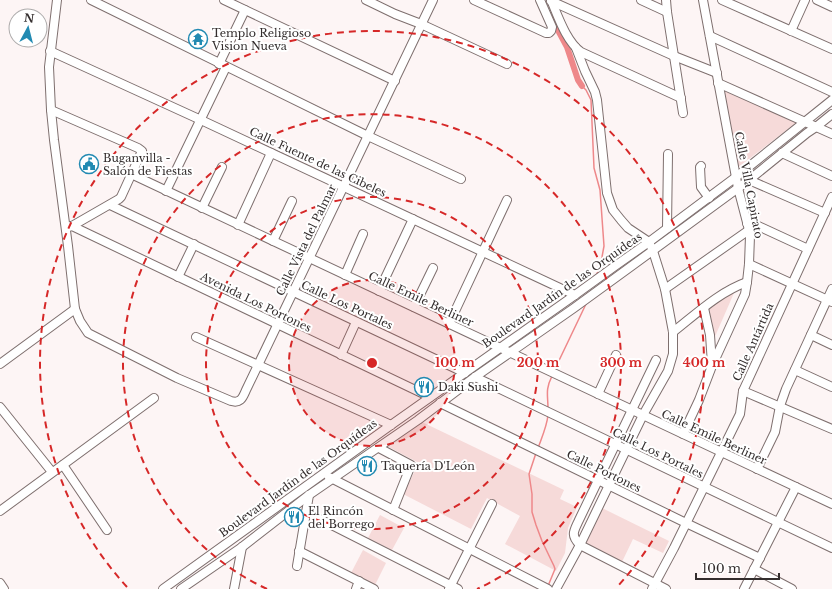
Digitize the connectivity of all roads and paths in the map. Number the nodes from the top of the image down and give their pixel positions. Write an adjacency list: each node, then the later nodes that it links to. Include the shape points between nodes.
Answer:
1 (57, 0): 23 (street)
2 (91, 0): 26 (street)
3 (224, 0): 16 (street)
4 (366, 0): 18 (street)
5 (433, 0): 18 (street, Calle Vista del Palmar)
6 (474, 0): 7 (street, via 549,33 552,27)
7 (540, 0)
8 (551, 0): 21 (street); 24 (street)
9 (641, 0): 17 (street)
10 (666, 0): 17 (street)
11 (703, 0): 20 (street, Calle Villa Capirato)
12 (722, 0): 19 (street)
13 (805, 0): 19 (street)
14 (817, 0): 15 (street)
15 (832, 7)
16 (245, 10): 26 (street); 28 (street)
17 (667, 12): 24 (street)
18 (421, 24): 25 (street); 28 (street, Calle Vista del Palmar)
19 (791, 31): 22 (street)
20 (710, 36): 27 (street, Calle Villa Capirato); 30 (street)
21 (574, 45): 31 (street, via 581,52); 68 (street, via 597,100 606,189 613,210 628,228)
22 (832, 49)
23 (50, 51): 33 (street); 36 (street, Calle Fuente de las Cibeles)
24 (674, 56): 27 (street); 31 (street)
25 (507, 64)
26 (223, 65): 36 (street); 40 (street)
27 (717, 73): 29 (street, Calle Villa Capirato)
28 (394, 81): 40 (street, Calle Vista del Palmar)
29 (718, 83): 37 (street); 48 (street, Calle Villa Capirato)
30 (832, 92)
31 (681, 98): 34 (street)
32 (832, 100): 37 (street, Boulevard Jardín de las Orquídeas)
33 (51, 110): 46 (street, via 141,150); 64 (street)
34 (683, 113)
35 (832, 114): 38 (street, Boulevard Jardín de las Orquídeas)
36 (201, 120): 41 (street, Calle Fuente de las Cibeles); 53 (street)
37 (804, 122): 38 (street); 48 (street, Boulevard Jardín de las Orquídeas)
38 (816, 127): 39 (street); 42 (street, Boulevard Jardín de las Orquídeas)
39 (832, 134)
40 (368, 136): 49 (street); 51 (street, Calle Vista del Palmar)
41 (271, 153): 51 (street, Calle Fuente de las Cibeles); 62 (street)
42 (782, 153): 47 (street); 50 (street, Boulevard Jardín de las Orquídeas)
43 (668, 154): 65 (street)
44 (701, 166): 55 (street, via 701,186)
45 (222, 167): 59 (street)
46 (131, 174): 53 (street, Calle Emile Berliner); 58 (street, via 121,197)
47 (832, 176)
48 (736, 177): 52 (street, Calle Villa Capirato); 55 (street, Boulevard Jardín de las Orquídeas)
49 (461, 179)
50 (750, 180): 52 (street, Boulevard Jardín de las Orquídeas); 60 (street)
51 (344, 187): 61 (street, Calle Fuente de las Cibeles); 73 (street, Calle Vista del Palmar)
52 (738, 188): 63 (street, Calle Villa Capirato); 71 (street, Boulevard Jardín de las Orquídeas)
53 (166, 191): 59 (street, Calle Emile Berliner)
54 (832, 197): 60 (street, Calle Antártida)
55 (708, 198): 65 (street, Boulevard Jardín de las Orquídeas)
56 (292, 200): 67 (street)
57 (507, 200): 72 (street)
58 (110, 205): 64 (street); 69 (street, Calle Los Portales)
59 (202, 208): 62 (street, Calle Emile Berliner)
60 (825, 213): 70 (street, Calle Antártida)
61 (414, 219): 72 (street, Calle Fuente de las Cibeles); 82 (street)
62 (238, 225): 67 (street, Calle Emile Berliner)
63 (748, 226): 70 (street, via 756,225); 74 (street, Calle Villa Capirato); 80 (street)
64 (69, 227): 77 (street, Avenida Los Portones); 88 (street, via 68,246)
65 (667, 228): 68 (street, Boulevard Jardín de las Orquídeas)
66 (363, 234): 76 (street)
67 (273, 241): 73 (street, Calle Emile Berliner)
68 (649, 242): 71 (street); 84 (street, Boulevard Jardín de las Orquídeas)
69 (194, 244): 77 (street); 83 (street, Calle Los Portales)
70 (808, 249): 79 (street, Calle Antártida)
71 (653, 251): 80 (street); 97 (street, Boulevard Jardín de las Orquídeas)
72 (483, 252): 84 (street, Calle Fuente de las Cibeles); 91 (street)
73 (310, 258): 76 (street, Calle Emile Berliner); 83 (street, Calle Vista del Palmar)
74 (749, 264): 78 (street, Calle Villa Capirato); 79 (street)
75 (433, 268): 86 (street)
76 (345, 275): 82 (street, Calle Emile Berliner)
77 (178, 277): 90 (street, Avenida Los Portones)
78 (748, 282): 87 (street, via 724,293); 103 (street, Calle Villa Capirato)
79 (792, 284): 85 (street); 108 (street, Calle Antártida)
80 (665, 289): 92 (street)
81 (832, 289): 85 (street)
82 (379, 291): 86 (street, Calle Emile Berliner)
83 (294, 292): 89 (street, Calle Los Portales); 90 (street, Calle Vista del Palmar)
84 (575, 296): 96 (street, Boulevard Jardín de las Orquídeas)
85 (829, 301): 93 (street)
86 (414, 307): 91 (street, Calle Emile Berliner)
87 (704, 308): 92 (street); 103 (street, via 710,335)
88 (75, 309): 101 (street); 102 (street, Calle Vista del Palmar, via 88,333 177,378 231,401 239,402)
89 (356, 322): 98 (street); 105 (street, Calle Los Portales)
90 (278, 324): 98 (street, Avenida Los Portones); 102 (street, Calle Vista del Palmar)
91 (449, 324): 96 (street, Calle Emile Berliner)
92 (673, 332): 116 (street, via 673,354 668,371)
93 (811, 335): 95 (street); 104 (street)
94 (196, 337): 102 (street)
95 (832, 345)
96 (500, 348): 97 (street, Calle Emile Berliner); 105 (street, Boulevard Jardín de las Orquídeas)
97 (509, 352): 106 (street, Boulevard Jardín de las Orquídeas); 109 (street, Calle Emile Berliner)
98 (341, 355): 111 (street, Avenida Los Portones)
99 (616, 355): 109 (street)
100 (656, 360): 115 (street)
101 (0, 364)
102 (258, 365): 117 (street)
103 (712, 366): 119 (street, Calle Villa Capirato, via 700,400)
104 (794, 370): 107 (street); 113 (street)
105 (465, 373): 111 (street, Boulevard Jardín de las Orquídeas)
106 (475, 377): 112 (street, Boulevard Jardín de las Orquídeas); 120 (street, Calle Los Portales)
107 (832, 387)
108 (743, 391): 113 (street); 123 (street, Calle Antártida, via 740,414)
109 (598, 394): 115 (street, Calle Emile Berliner)
110 (154, 398): 124 (street)
111 (430, 398): 117 (street, Boulevard Jardín de las Orquídeas)
112 (440, 403): 121 (street, Boulevard Jardín de las Orquídeas); 129 (street, Calle Portones)
113 (780, 406): 118 (street); 125 (street, via 775,432)
114 (0, 407): 126 (street)
115 (632, 410): 116 (street, Calle Emile Berliner); 120 (street)
116 (643, 415): 119 (street, Calle Emile Berliner); 122 (street)
117 (391, 425): 127 (street, Boulevard Jardín de las Orquídeas)
118 (832, 429)
119 (683, 434): 123 (street, Calle Emile Berliner)
120 (616, 444): 122 (street, Calle Los Portales); 129 (street)
121 (379, 448): 128 (street, Boulevard Jardín de las Orquídeas); 136 (street, via 411,465)
122 (626, 450): 130 (street); 131 (street, Calle Los Portales)
123 (721, 452): 125 (street, Calle Emile Berliner); 131 (street, Calle Antártida)
124 (63, 465): 126 (street); 141 (street)
125 (757, 469): 132 (street, Calle Emile Berliner)
126 (52, 472): 137 (street)
127 (323, 474): 128 (street); 156 (street, Boulevard Jardín de las Orquídeas)
128 (333, 479): 133 (street, Boulevard Jardín de las Orquídeas); 136 (street)
129 (598, 480): 130 (street, Calle Portones); 142 (street, via 575,529 575,540)
130 (609, 486): 140 (street, Calle Portones); 142 (street)
131 (704, 487): 139 (street, Calle Los Portales); 140 (street, Calle Antártida)
132 (796, 487): 135 (street, Calle Emile Berliner); 139 (street)
133 (309, 495): 138 (street); 143 (street, Boulevard Jardín de las Orquídeas)
134 (492, 504): 145 (street)
135 (832, 504)
136 (393, 510): 145 (street)
137 (0, 511)
138 (306, 512): 146 (street); 153 (street)
139 (778, 522): 144 (street, Calle Los Portales); 147 (street)
140 (686, 523): 147 (street, Calle Portones); 152 (street, Calle Antártida)
141 (107, 530)
142 (580, 545): 152 (street); 160 (street)
143 (242, 547): 157 (street, Boulevard Jardín de las Orquídeas); 158 (street)
144 (832, 548)
145 (469, 549): 153 (street); 154 (street)
146 (299, 551): 148 (street); 151 (street)
147 (760, 558): 149 (street)
148 (297, 566)
149 (754, 569): 162 (street); 163 (street)
150 (0, 583): 155 (street)
151 (358, 585): 159 (street)
152 (654, 586): 161 (street)
153 (452, 588)
154 (543, 588)
155 (4, 589)
156 (163, 589)
157 (181, 589)
158 (234, 589)
159 (374, 589)
160 (556, 589)
161 (666, 589)
162 (744, 589)
163 (792, 589)

